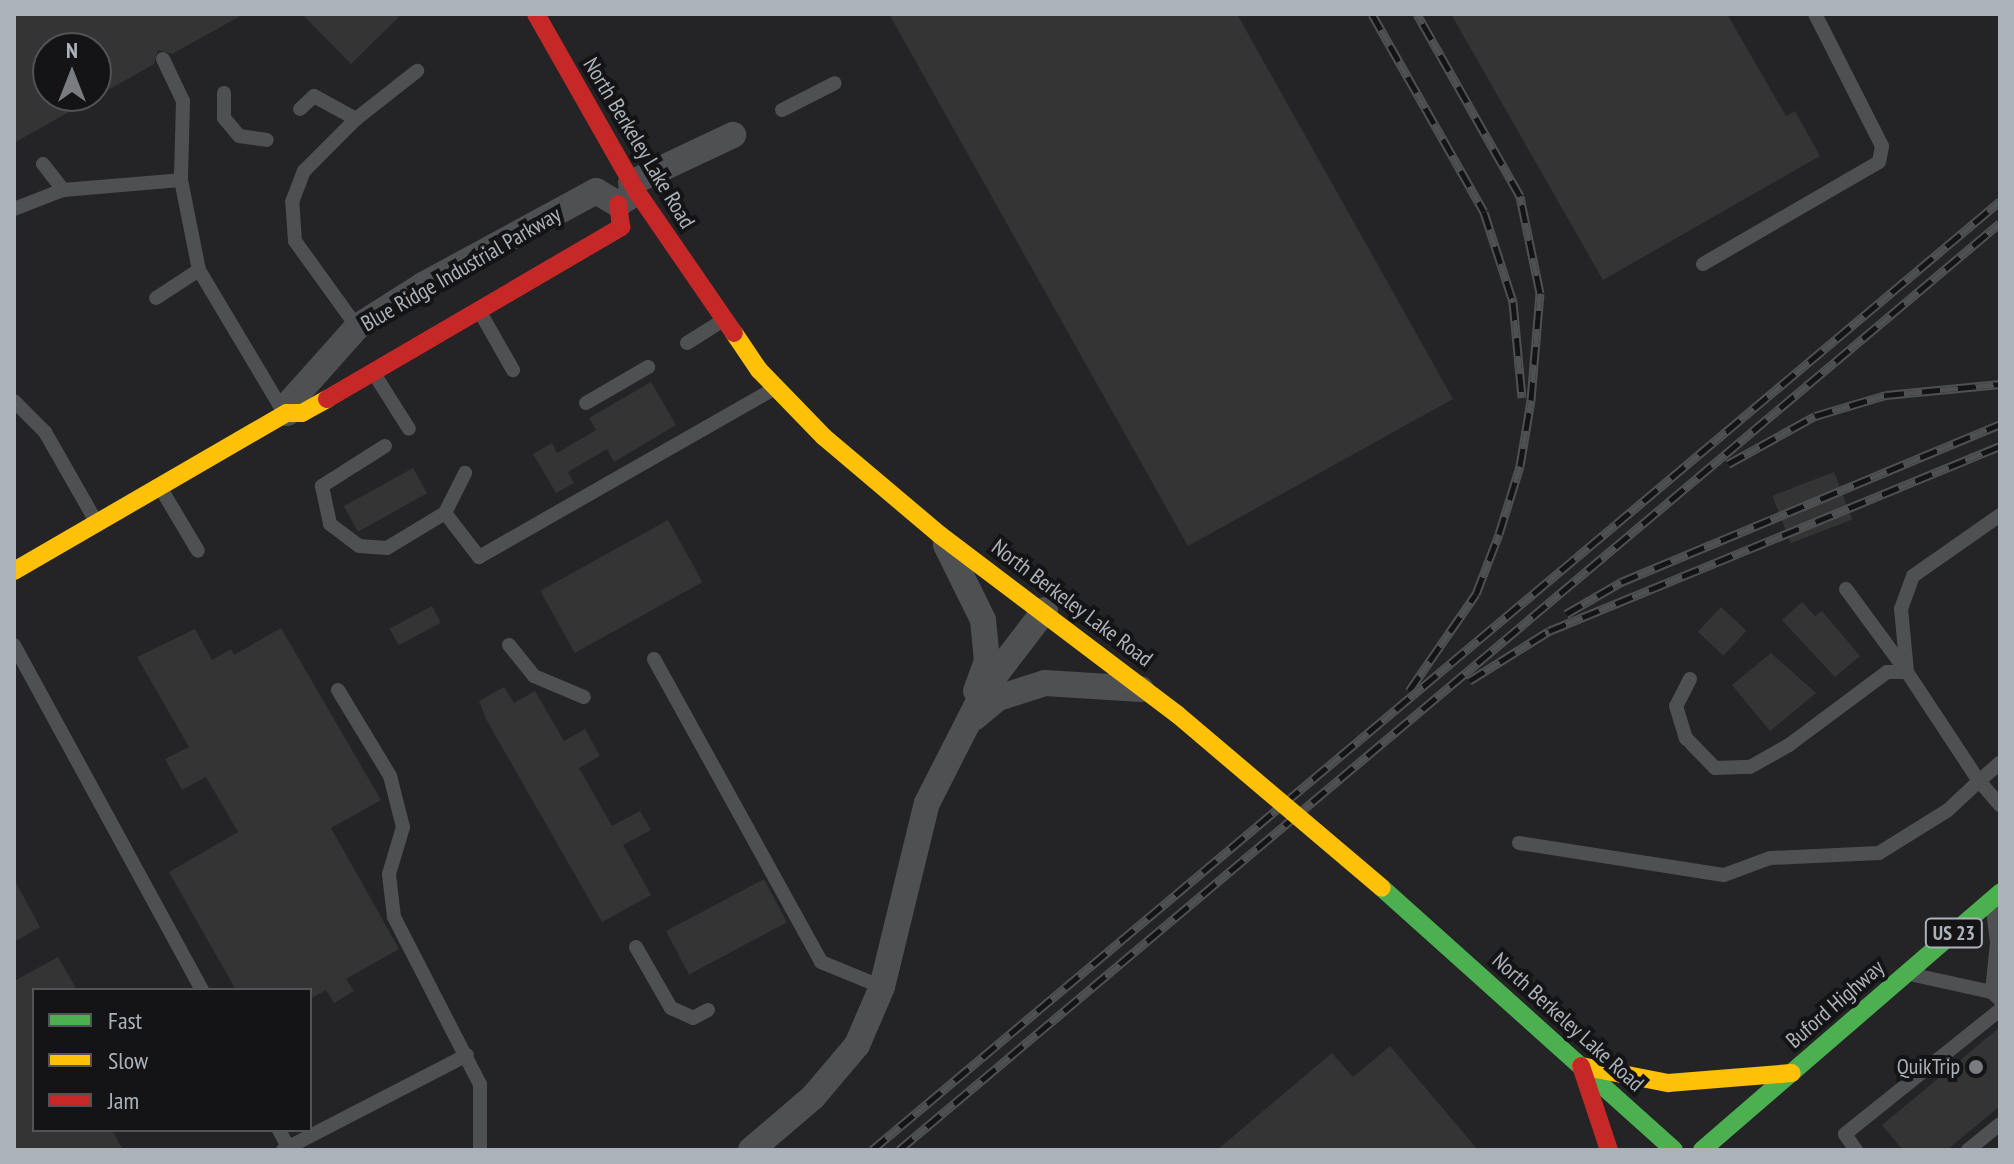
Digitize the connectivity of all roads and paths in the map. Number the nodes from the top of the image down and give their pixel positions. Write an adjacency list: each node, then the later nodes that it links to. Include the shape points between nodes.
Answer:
1 (536, 14): 15 (street, North Berkeley Lake Road)
2 (1815, 14): 17 (lane, via 1882,146 1879,162)
3 (163, 59): 13 (lane, via 183,101)
4 (417, 71): 9 (lane)
5 (835, 83): 8 (lane)
6 (224, 93): 11 (lane, via 224,118 239,136)
7 (300, 109): 9 (lane, via 314,96)
8 (782, 110)
9 (356, 119): 22 (lane, via 304,171 292,202 295,241)
10 (733, 135): 15 (street)
11 (267, 140)
12 (43, 164): 14 (lane)
13 (181, 180): 14 (lane); 18 (lane)
14 (63, 190): 16 (lane)
15 (629, 193): 20 (street, Blue Ridge Industrial Parkway, via 621,227); 21 (street, North Berkeley Lake Road); 22 (street, Blue Ridge Industrial Parkway, via 596,191)
16 (14, 209)
17 (1703, 264)
18 (199, 270): 19 (lane); 30 (lane)
19 (156, 298)
20 (478, 308): 25 (lane); 26 (street, Blue Ridge Industrial Parkway)
21 (722, 321): 23 (lane); 27 (street, North Berkeley Lake Road)
22 (357, 327): 30 (street, Blue Ridge Industrial Parkway, via 292,400)
23 (687, 343)
24 (648, 367): 29 (lane)
25 (513, 370)
26 (373, 372): 30 (street, Blue Ridge Industrial Parkway, via 302,413); 31 (lane)
27 (776, 388): 35 (lane, via 479,557); 38 (street, North Berkeley Lake Road, via 824,437)
28 (14, 401): 37 (lane, via 45,432)
29 (586, 403)
30 (286, 414): 34 (street, Blue Ridge Industrial Parkway)
31 (409, 429)
32 (385, 446): 35 (lane, via 322,486 330,524 359,546 387,548)
33 (465, 473): 35 (lane)
34 (160, 487): 37 (street, Blue Ridge Industrial Parkway); 39 (lane)
35 (445, 513)
36 (2000, 515): 46 (lane, via 1913,576 1901,609)
37 (97, 524): 40 (street, Blue Ridge Industrial Parkway)
38 (940, 535): 42 (street, North Berkeley Lake Road); 51 (street, via 983,620 987,661)
39 (198, 551)
40 (14, 571)
41 (1846, 589): 46 (lane)
42 (1045, 610): 48 (street, North Berkeley Lake Road); 51 (street)
43 (14, 645): 60 (lane)
44 (509, 645): 50 (lane, via 534,676)
45 (654, 659): 59 (lane, via 821,962)
46 (1907, 672): 47 (lane, via 1887,672 1789,745 1750,767 1715,768 1686,738 1676,706); 53 (lane)
47 (1690, 679)
48 (1147, 689): 51 (street, via 1045,683 998,698); 65 (street, North Berkeley Lake Road, bridge)
49 (338, 690): 64 (lane, via 390,776 403,827 389,874 394,917)
50 (584, 697)
51 (965, 725): 59 (street, via 927,803)
52 (2000, 763): 53 (lane)
53 (1979, 781): 54 (lane); 55 (lane, via 1948,810 1879,853 1770,858 1724,875)
54 (2000, 805)
55 (1519, 843)
56 (1996, 897): 58 (street, Buford Highway / US 23); 61 (lane)
57 (636, 947): 62 (lane, via 671,1008 693,1018)
58 (1907, 974): 61 (lane); 66 (street, Buford Highway / US 23)
59 (882, 987): 70 (street, via 857,1045 813,1097)
60 (201, 988)
61 (1996, 996)
62 (708, 1010)
63 (2000, 1010): 74 (lane, via 1845,1134)
64 (467, 1055): 68 (lane); 69 (lane, via 480,1084)
65 (1581, 1066): 66 (street, via 1668,1083); 71 (street); 72 (street, North Berkeley Lake Road)
66 (1792, 1073): 73 (street, Buford Highway / US 23)
67 (2000, 1124): 75 (lane)
68 (286, 1149)
69 (480, 1150)
70 (751, 1150)
71 (1609, 1150)
72 (1674, 1150)
73 (1702, 1150)
74 (1856, 1150)
75 (1968, 1150)

